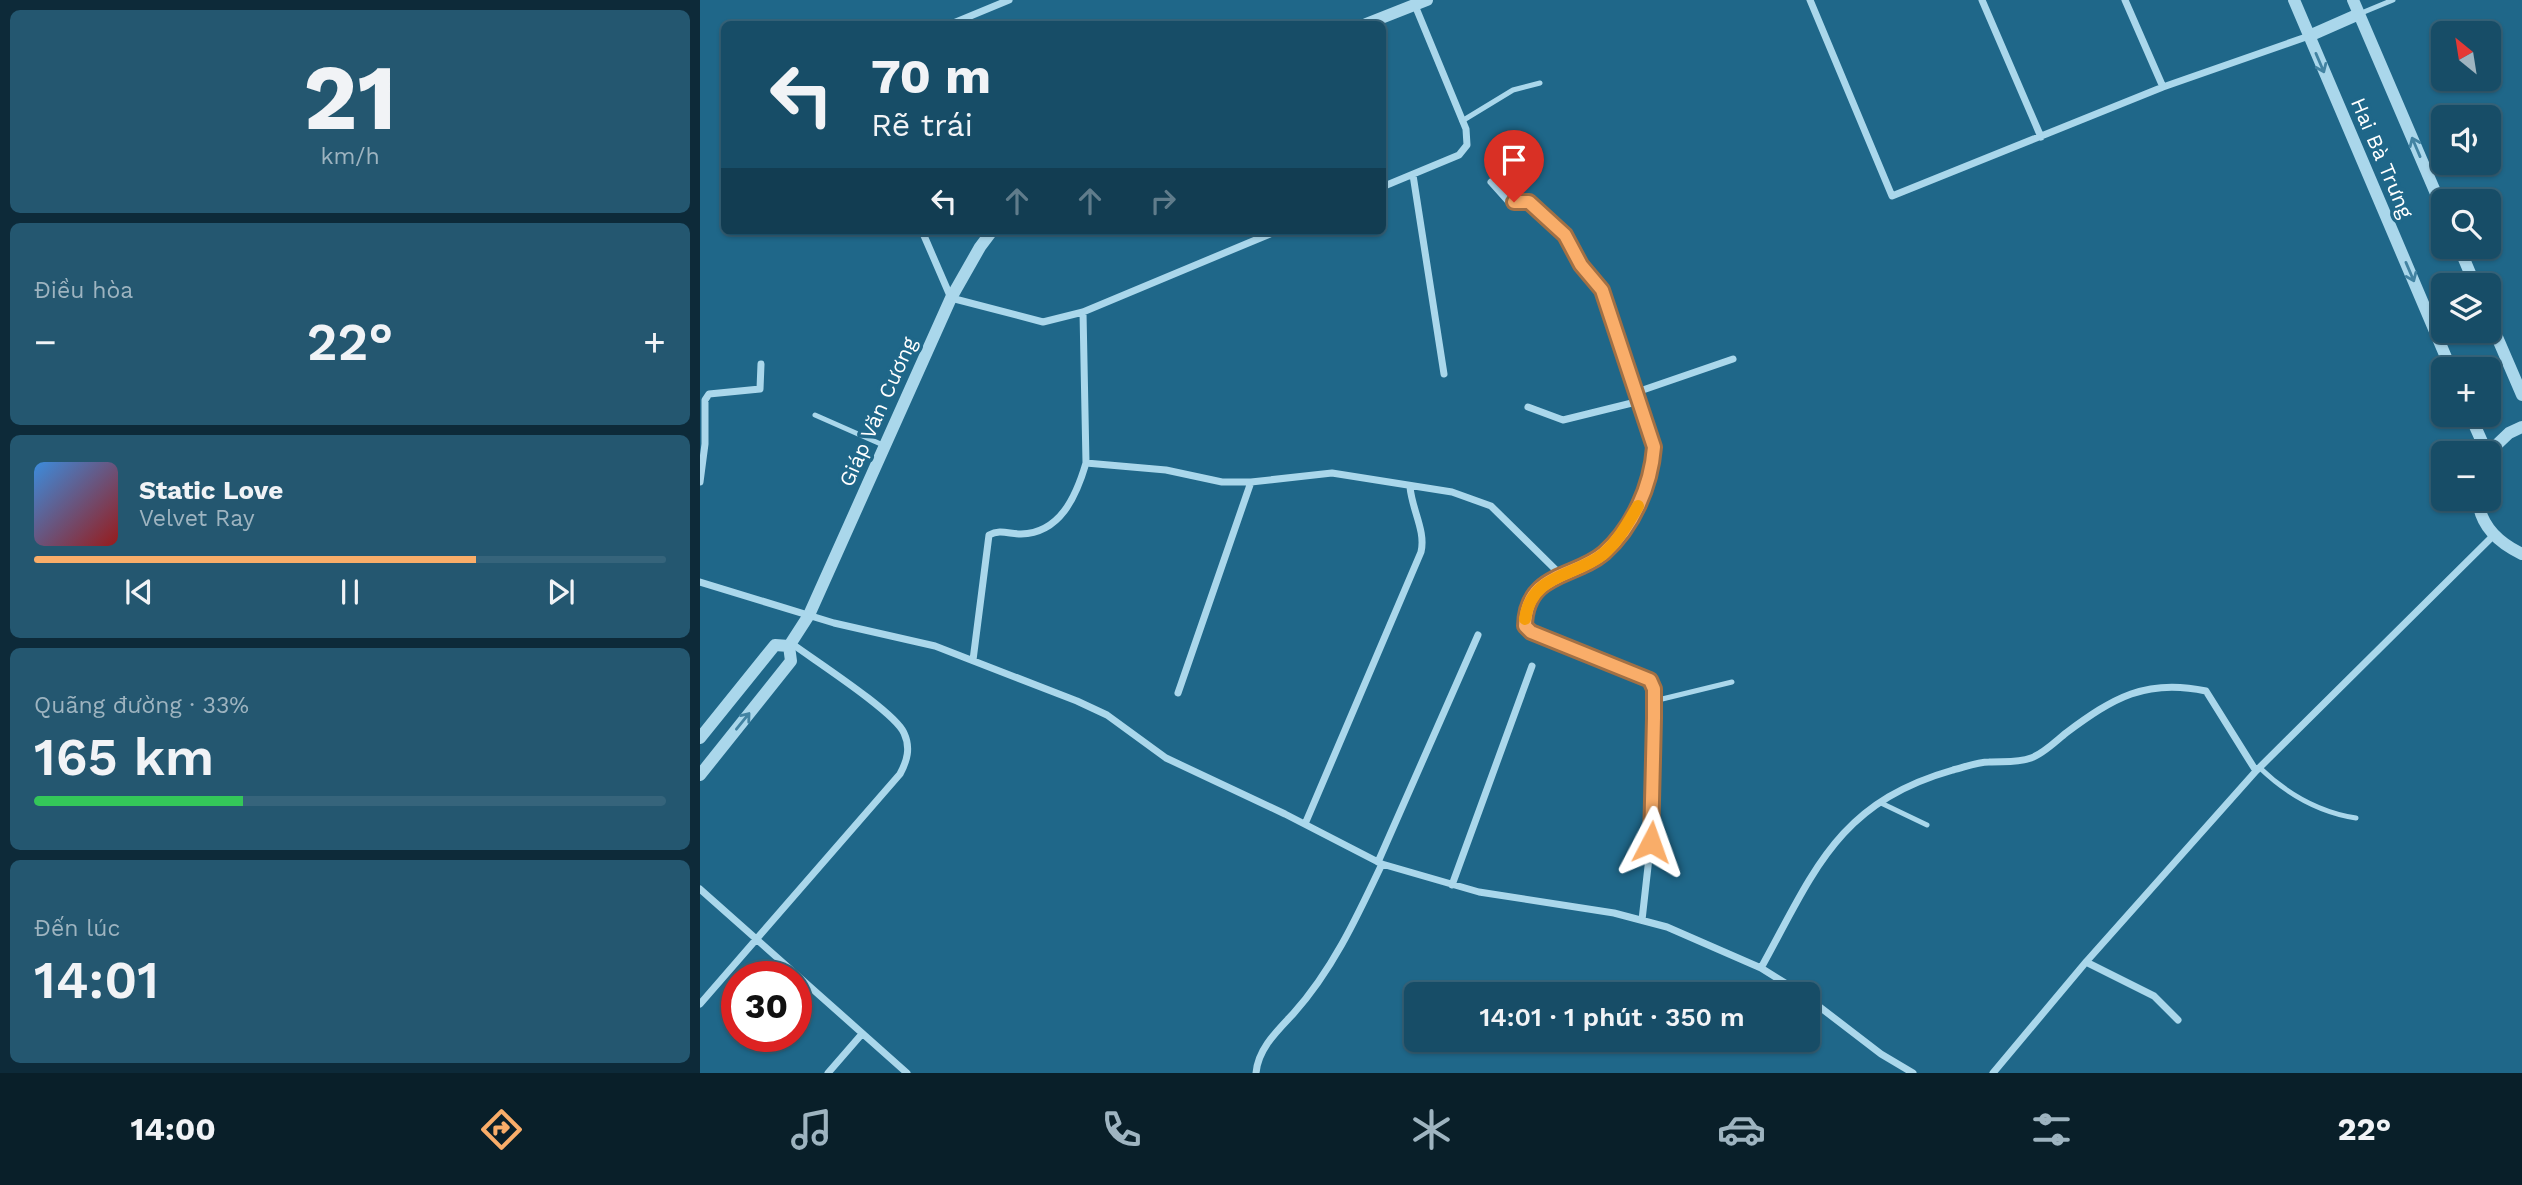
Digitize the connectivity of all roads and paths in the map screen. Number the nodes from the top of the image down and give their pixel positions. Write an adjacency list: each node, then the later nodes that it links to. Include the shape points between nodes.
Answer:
1 (1009, 0): 10 (street)
2 (1810, 0): 16 (street, via 1892,196)
3 (1982, 0): 16 (street)
4 (2125, 0): 14 (street)
5 (2294, 0): 12 (street, Hai Bà Trưng)
6 (2354, 0): 9 (street, Hai Bà Trưng)
7 (2393, 0): 9 (lane)
8 (1418, 2): 11 (street); 15 (street)
9 (2359, 14): 12 (street); 20 (street, Hai Bà Trưng, one-way to 9)
10 (958, 21)
11 (1373, 21)
12 (2309, 36): 14 (street); 27 (street, Hai Bà Trưng, one-way to 27)
13 (1540, 83): 15 (lane, via 1513,90)
14 (2163, 88): 16 (street)
15 (1462, 121): 17 (street, via 1467,145 1459,155)
16 (2041, 138)
17 (1413, 174): 19 (street); 30 (street)
18 (1491, 182): 31 (street, via 1508,201 1529,202 1565,235 1602,290)
19 (1386, 185)
20 (2434, 189)
21 (924, 235): 24 (street)
22 (989, 235): 24 (street, Giáp Văn Cương)
23 (1267, 235): 25 (street)
24 (951, 298): 25 (street, via 1043,322); 38 (street, Giáp Văn Cương)
25 (1083, 312): 39 (street)
26 (2500, 343): 32 (street)
27 (2446, 357)
28 (1733, 359): 31 (street)
29 (761, 364): 40 (street, via 760,389 717,392 705,400)
30 (1444, 374)
31 (1637, 391): 33 (street)
32 (2522, 395)
33 (1640, 401): 34 (street, via 1563,420); 46 (street, via 1654,447 1652,472 1638,506 1602,555)
34 (1528, 407)
35 (815, 415): 38 (lane)
36 (2522, 427): 37 (street)
37 (2501, 441)
38 (883, 445): 48 (street, Giáp Văn Cương)
39 (1086, 463): 41 (street); 51 (street, via 1066,510 1048,528 989,535)
40 (700, 482)
41 (1251, 482): 42 (street, via 1332,473); 54 (street)
42 (1410, 487): 46 (street, via 1452,492 1491,506); 61 (street, via 1424,539 1421,552)
43 (2481, 511): 44 (street)
44 (2494, 535): 45 (street); 57 (street)
45 (2522, 554)
46 (1559, 573): 55 (street, via 1535,595 1525,626 1650,680)
47 (700, 582): 48 (street)
48 (809, 615): 50 (street, Giáp Văn Cương); 51 (street)
49 (1478, 635): 63 (street)
50 (790, 644): 56 (street, via 775,645); 58 (street, one-way to 50, via 791,661); 67 (street, via 899,723 908,747 907,761)
51 (973, 660): 61 (street, via 1107,715 1166,758)
52 (1532, 666): 64 (street)
53 (1732, 682): 55 (lane)
54 (1178, 693)
55 (1654, 701): 66 (street, via 1654,813)
56 (700, 738)
57 (2258, 769): 59 (street, via 2206,691 2161,686 2138,690 2101,708 2033,758 1951,771); 60 (lane, via 2285,792 2337,815); 68 (street)
58 (700, 775)
59 (1881, 803): 62 (lane); 69 (street, via 1852,822 1830,846)
60 (2356, 818)
61 (1305, 824): 63 (street)
62 (1927, 825)
63 (1380, 863): 64 (street); 77 (street, via 1356,918 1315,990 1266,1045)
64 (1452, 885): 66 (street)
65 (700, 888): 67 (street)
66 (1642, 920): 69 (street)
67 (756, 937): 71 (street); 74 (street)
68 (2086, 962): 73 (street, via 2154,996); 79 (street)
69 (1761, 968): 70 (street)
70 (1784, 982)
71 (700, 1004)
72 (1820, 1007): 78 (street)
73 (2178, 1020)
74 (861, 1035): 75 (street); 76 (street)
75 (828, 1073)
76 (907, 1073)
77 (1256, 1073)
78 (1913, 1073)
79 (1993, 1073)

